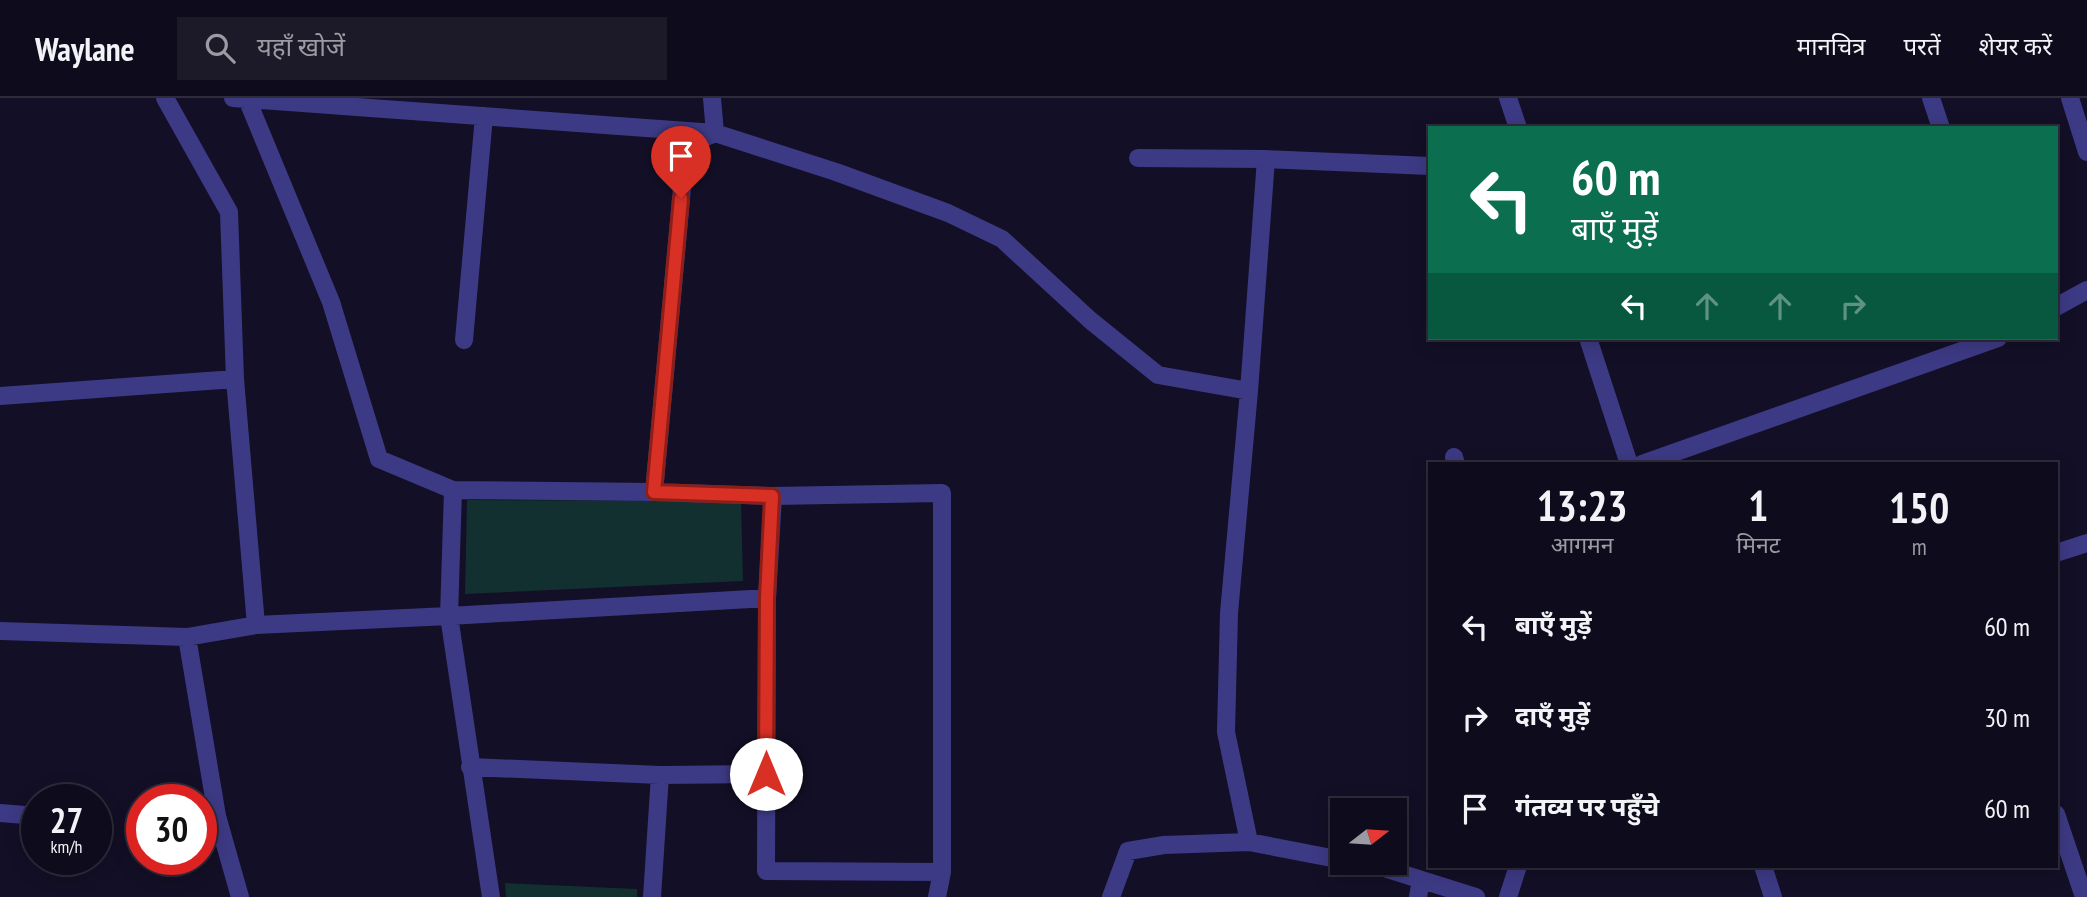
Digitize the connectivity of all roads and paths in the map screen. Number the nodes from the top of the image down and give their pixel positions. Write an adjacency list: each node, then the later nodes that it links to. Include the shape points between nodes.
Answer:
1 (164, 98): 20 (street, via 229,212)
2 (712, 98): 10 (street)
3 (1508, 98): 8 (street)
4 (1931, 98): 9 (street)
5 (2070, 98): 11 (street)
6 (240, 99): 7 (street); 25 (street, via 331,302 379,459)
7 (484, 116): 10 (street); 17 (street)
8 (1517, 126)
9 (1940, 126)
10 (715, 133): 21 (street, via 948,213 1002,239 1158,375); 26 (street, via 686,145)
11 (2087, 152)
12 (1138, 158): 13 (street)
13 (1266, 159): 14 (street); 21 (street)
14 (1428, 166)
15 (2087, 290): 16 (street)
16 (2058, 306)
17 (464, 340)
18 (1589, 340): 23 (street)
19 (1992, 340): 24 (street)
20 (235, 379): 22 (street); 32 (street)
21 (1249, 391): 41 (street, via 1228,613 1226,732)
22 (0, 396)
23 (1628, 462)
24 (1648, 462)
25 (453, 490): 26 (street); 31 (street)
26 (654, 492): 27 (street)
27 (772, 496): 30 (street); 45 (street, via 942,493)
28 (2087, 543): 29 (street)
29 (2058, 552)
30 (767, 598): 31 (street); 36 (street)
31 (449, 616): 32 (street); 35 (street)
32 (256, 625): 34 (street)
33 (0, 631): 34 (street)
34 (187, 637): 48 (street, via 217,816)
35 (470, 767): 37 (street); 49 (street)
36 (766, 774): 37 (street); 45 (street, via 766,871)
37 (660, 775): 50 (street)
38 (0, 813): 39 (street)
39 (21, 815)
40 (2058, 820): 56 (street)
41 (1249, 842): 42 (street); 52 (street, via 1128,851)
42 (1330, 858)
43 (1517, 868): 54 (street)
44 (1764, 868): 55 (street)
45 (942, 872): 51 (street)
46 (1397, 875): 47 (street)
47 (1420, 888): 53 (street)
48 (240, 897)
49 (491, 897)
50 (652, 897)
51 (937, 897)
52 (1111, 897)
53 (1476, 897)
54 (1508, 897)
55 (1773, 897)
56 (2084, 897)

